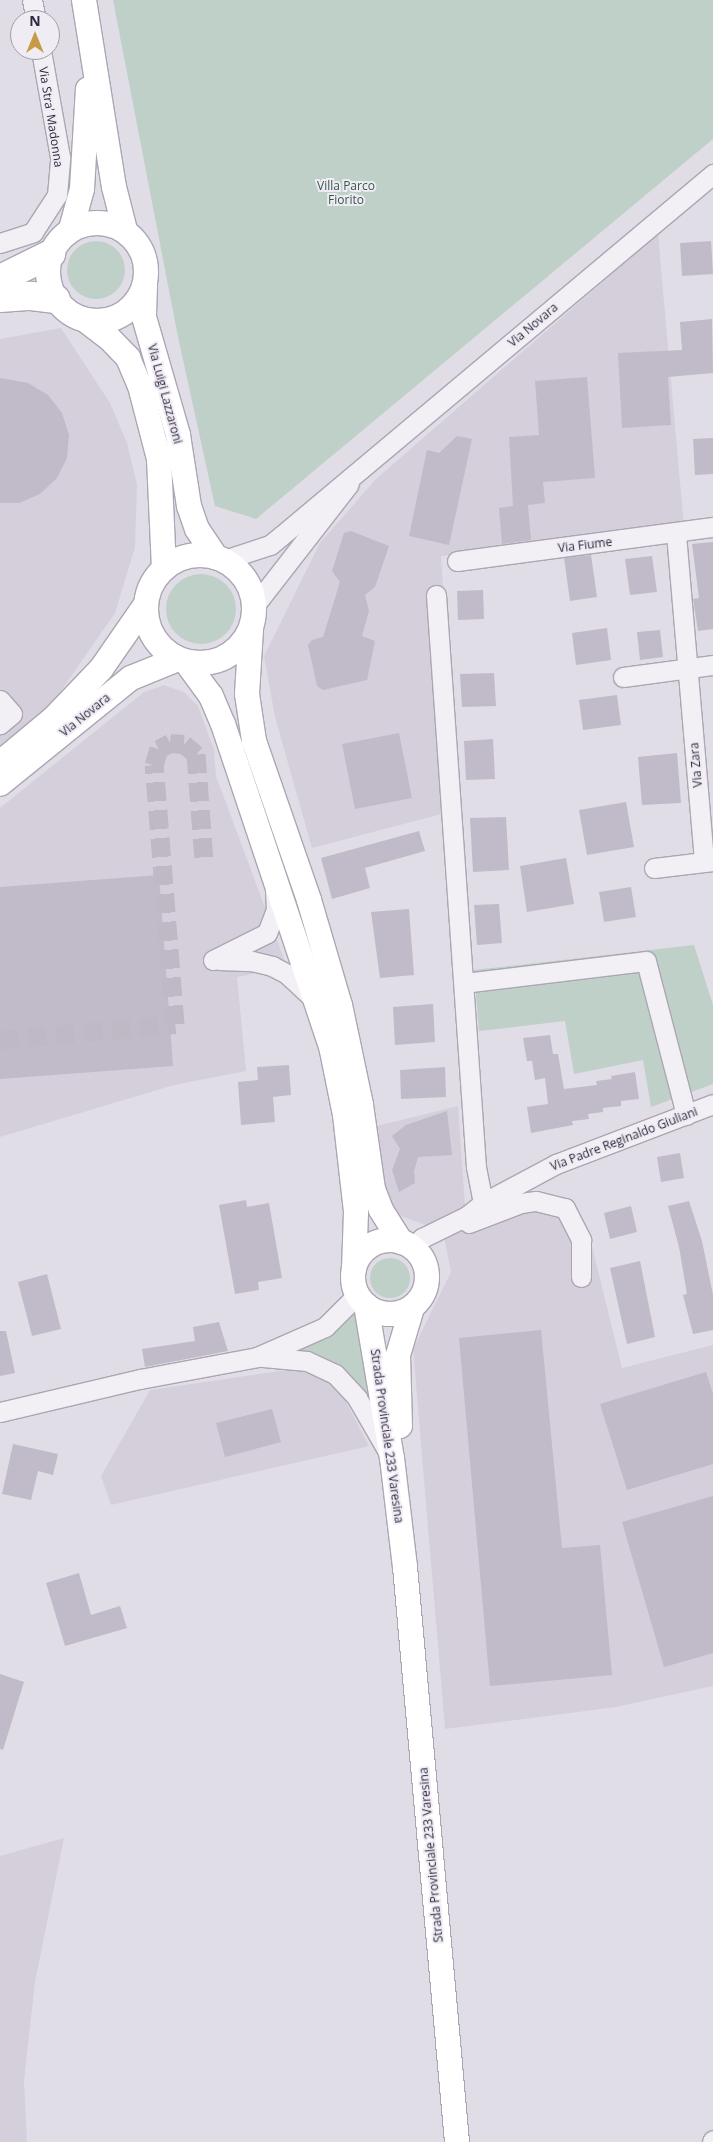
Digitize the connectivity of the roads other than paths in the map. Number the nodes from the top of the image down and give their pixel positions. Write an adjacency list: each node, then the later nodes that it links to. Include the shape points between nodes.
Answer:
1 (84, 0): 2 (main road)
2 (91, 40): 5 (main road, via 82,189); 6 (main road)
3 (43, 60): 7 (street, Via Stra' Madonna, via 60,157 57,195 33,232)
4 (713, 174): 14 (street, Via Novara)
5 (71, 229): 6 (main road, via 98,222); 8 (main road)
6 (124, 230): 10 (main road, via 144,254)
7 (0, 243)
8 (51, 254): 9 (highway); 12 (main road, via 48,270)
9 (0, 279)
10 (146, 284): 13 (main road, via 139,298 116,318); 17 (main road, Via Luigi Lazzaroni, via 144,316 178,434 189,506 197,529)
11 (0, 298): 12 (highway, via 31,296)
12 (56, 299): 13 (main road, via 64,308)
13 (85, 320): 19 (main road, Via Luigi Lazzaroni, via 110,338 128,358 140,386 159,458)
14 (354, 476): 17 (street, Via Novara, via 335,488 270,545); 22 (street, Via Novara)
15 (713, 527): 16 (street, Via Fiume)
16 (676, 534): 18 (street, Via Fiume); 26 (street, Via Zara)
17 (220, 559): 19 (main road, via 197,555 180,559); 22 (main road, via 239,571 250,586)
18 (457, 561)
19 (164, 569): 21 (main road, via 155,579)
20 (436, 594): 35 (street)
21 (146, 604): 24 (main road, via 153,637 164,650); 30 (main road, Via Novara, via 101,669 54,718)
22 (255, 605): 23 (main road)
23 (251, 630): 24 (main road, via 241,646 225,658 206,664); 40 (main road, via 247,694 254,741 340,1005 361,1106 373,1189 381,1210)
24 (182, 661): 31 (main road, Via Novara, via 132,678); 34 (main road, via 211,696 219,714)
25 (713, 665): 26 (street)
26 (687, 668): 27 (street); 32 (street, Via Zara)
27 (623, 677)
28 (0, 700): 29 (street, via 12,714)
29 (0, 724)
30 (0, 762)
31 (0, 784)
32 (708, 861): 33 (street, Via Zara)
33 (654, 868)
34 (274, 869): 36 (main road); 36 (street, via 276,910 267,933 213,960 252,961 272,966 287,974)
35 (464, 983): 38 (street, via 646,961); 39 (street, via 476,1167)
36 (319, 1004): 41 (main road, via 345,1115 356,1212)
37 (713, 1104): 38 (street, Via Padre Reginaldo Giuliani)
38 (686, 1115): 39 (street, Via Padre Reginaldo Giuliani, via 556,1164)
39 (483, 1203): 40 (street, Via Padre Reginaldo Giuliani, via 467,1216)
40 (412, 1243): 41 (main road, via 378,1243 367,1248); 42 (street, via 456,1231 521,1203 552,1203 565,1208 579,1231); 44 (main road, via 426,1266 428,1277 421,1298)
41 (354, 1269): 43 (main road)
42 (581, 1277)
43 (362, 1300): 44 (main road, via 388,1315); 45 (street, via 325,1327); 47 (main road, Strada Provinciale 233 Varesina)
44 (412, 1308): 48 (main road, Strada Provinciale 233 Varesina, via 398,1355)
45 (257, 1357): 46 (street, via 140,1379); 47 (street, via 306,1361 335,1374 357,1398)
46 (0, 1412)
47 (392, 1458): 48 (main road, Strada Provinciale 233 Varesina)
48 (405, 1568): 49 (main road, Strada Provinciale 233 Varesina)
49 (457, 2142)

